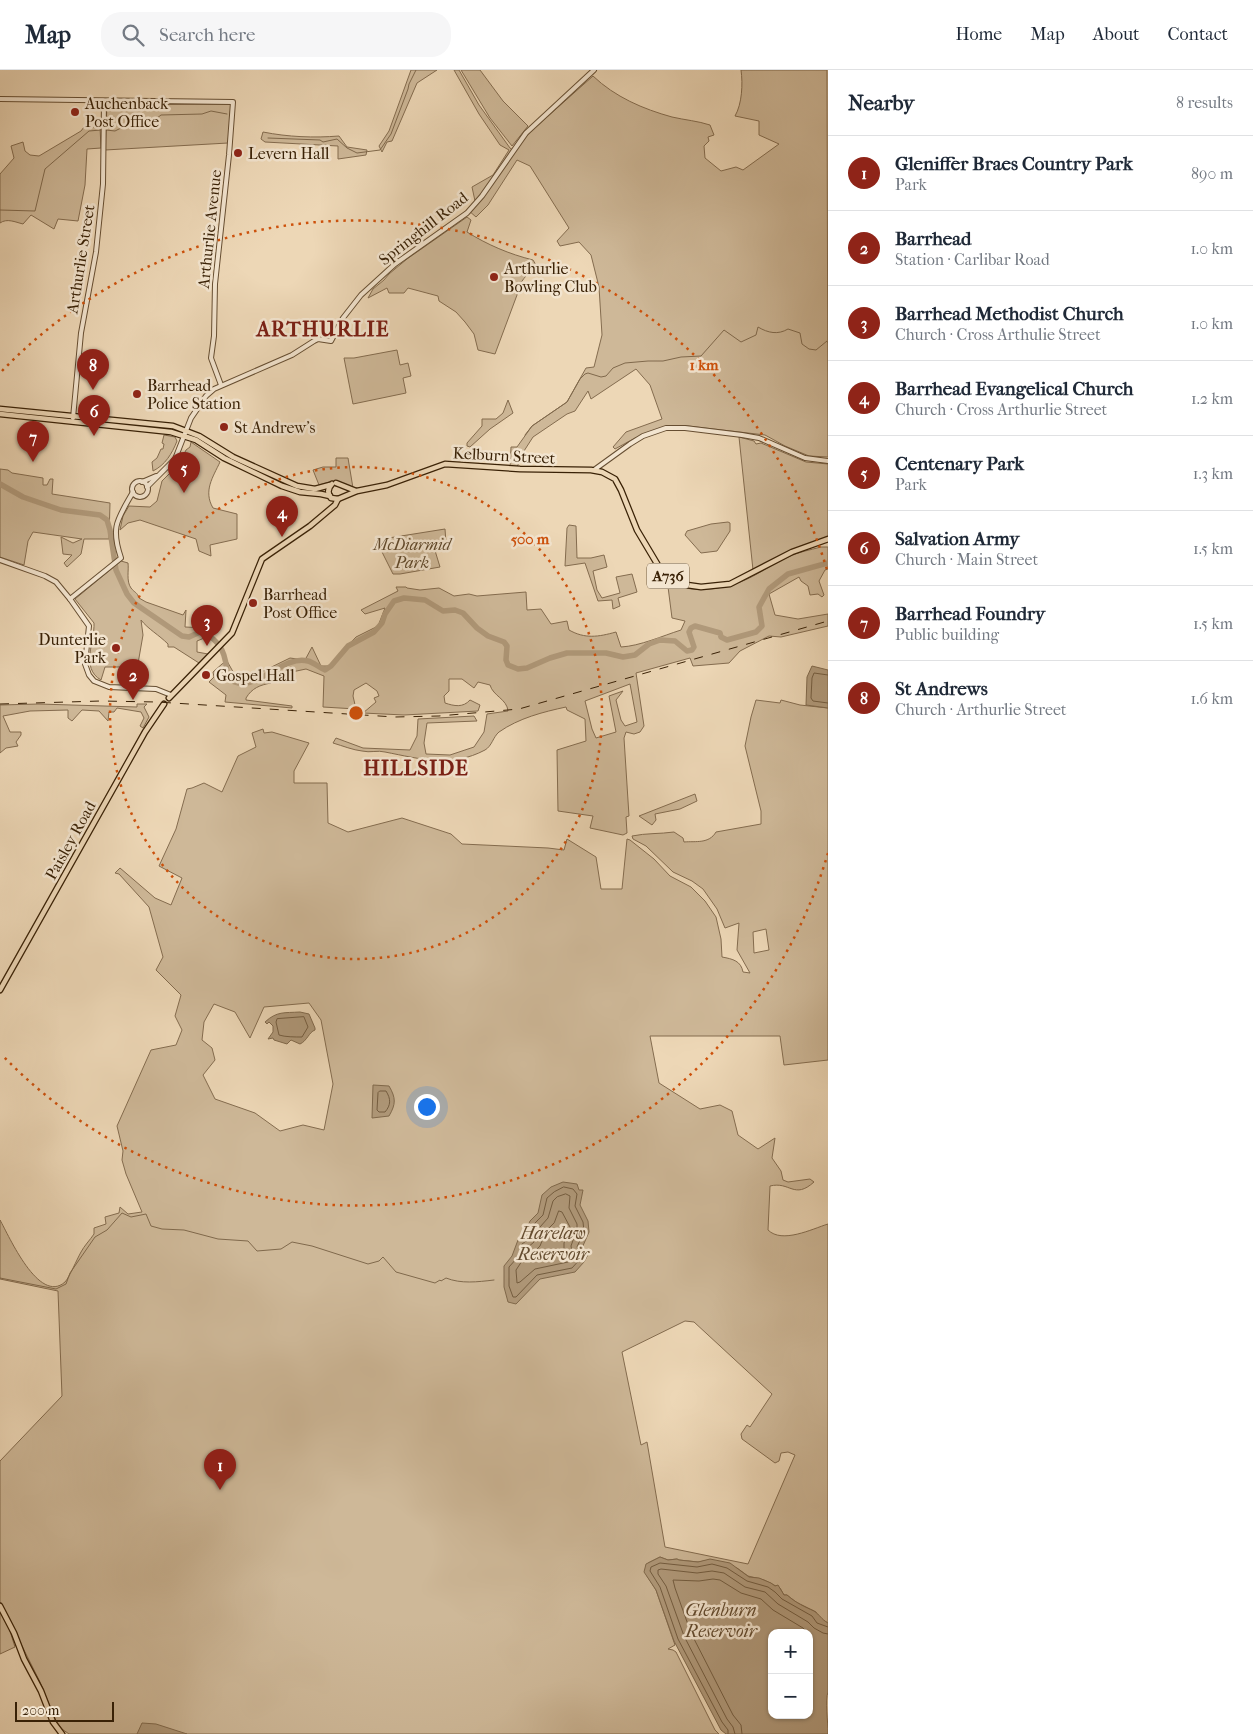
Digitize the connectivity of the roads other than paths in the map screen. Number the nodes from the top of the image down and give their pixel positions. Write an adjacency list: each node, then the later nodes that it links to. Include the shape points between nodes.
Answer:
1 (594, 70): 4 (street, Springhill Road, via 524,136 467,213 395,264 361,295 343,318 331,342 314,340 292,355)
2 (0, 99): 3 (street)
3 (104, 100): 4 (street, Arthurlie Avenue, via 233,102 214,284 211,358); 7 (street, Arthurlie Street, via 103,184 96,252 81,333)
4 (221, 385): 8 (street, via 206,396)
5 (0, 409): 7 (main road, A736)
6 (0, 414): 7 (main road, A736)
7 (73, 419): 8 (main road, A736, via 164,425); 9 (main road, A736)
8 (186, 430): 9 (street); 14 (main road, A736, via 290,484 315,489)
9 (184, 435): 12 (street, via 175,459); 19 (main road, A736, via 282,486)
10 (828, 461): 11 (street, via 805,458 759,438 666,428 630,444)
11 (594, 470): 16 (main road, Kelburn Street / A736, via 445,464 387,485); 23 (main road, A736, via 615,479 637,530 659,567 680,584 701,587 730,584 792,552)
12 (158, 475): 13 (street); 15 (street)
13 (142, 482): 15 (street); 17 (street, via 134,485)
14 (334, 484): 16 (main road, A736); 19 (main road, via 328,490); 20 (main road, via 341,490)
15 (148, 487): 18 (street, via 146,495)
16 (357, 491): 20 (main road, Kelburn Street / A736)
17 (133, 492): 18 (street); 21 (street)
18 (138, 497): 21 (street)
19 (331, 497): 20 (main road, A736); 22 (main road)
20 (339, 498): 22 (main road)
21 (127, 502): 25 (street, via 115,530 119,559)
22 (327, 512): 26 (main road, via 300,535 262,559 236,628)
23 (828, 539)
24 (0, 560): 25 (street, via 45,576 56,582)
25 (70, 598): 26 (street, via 89,626 85,664 91,678 109,687 156,689)
26 (170, 697)
27 (164, 704): 28 (main road, Paisley Road, via 140,740)
28 (0, 990)
29 (0, 1606): 30 (main road, via 53,1722)
30 (62, 1734)

